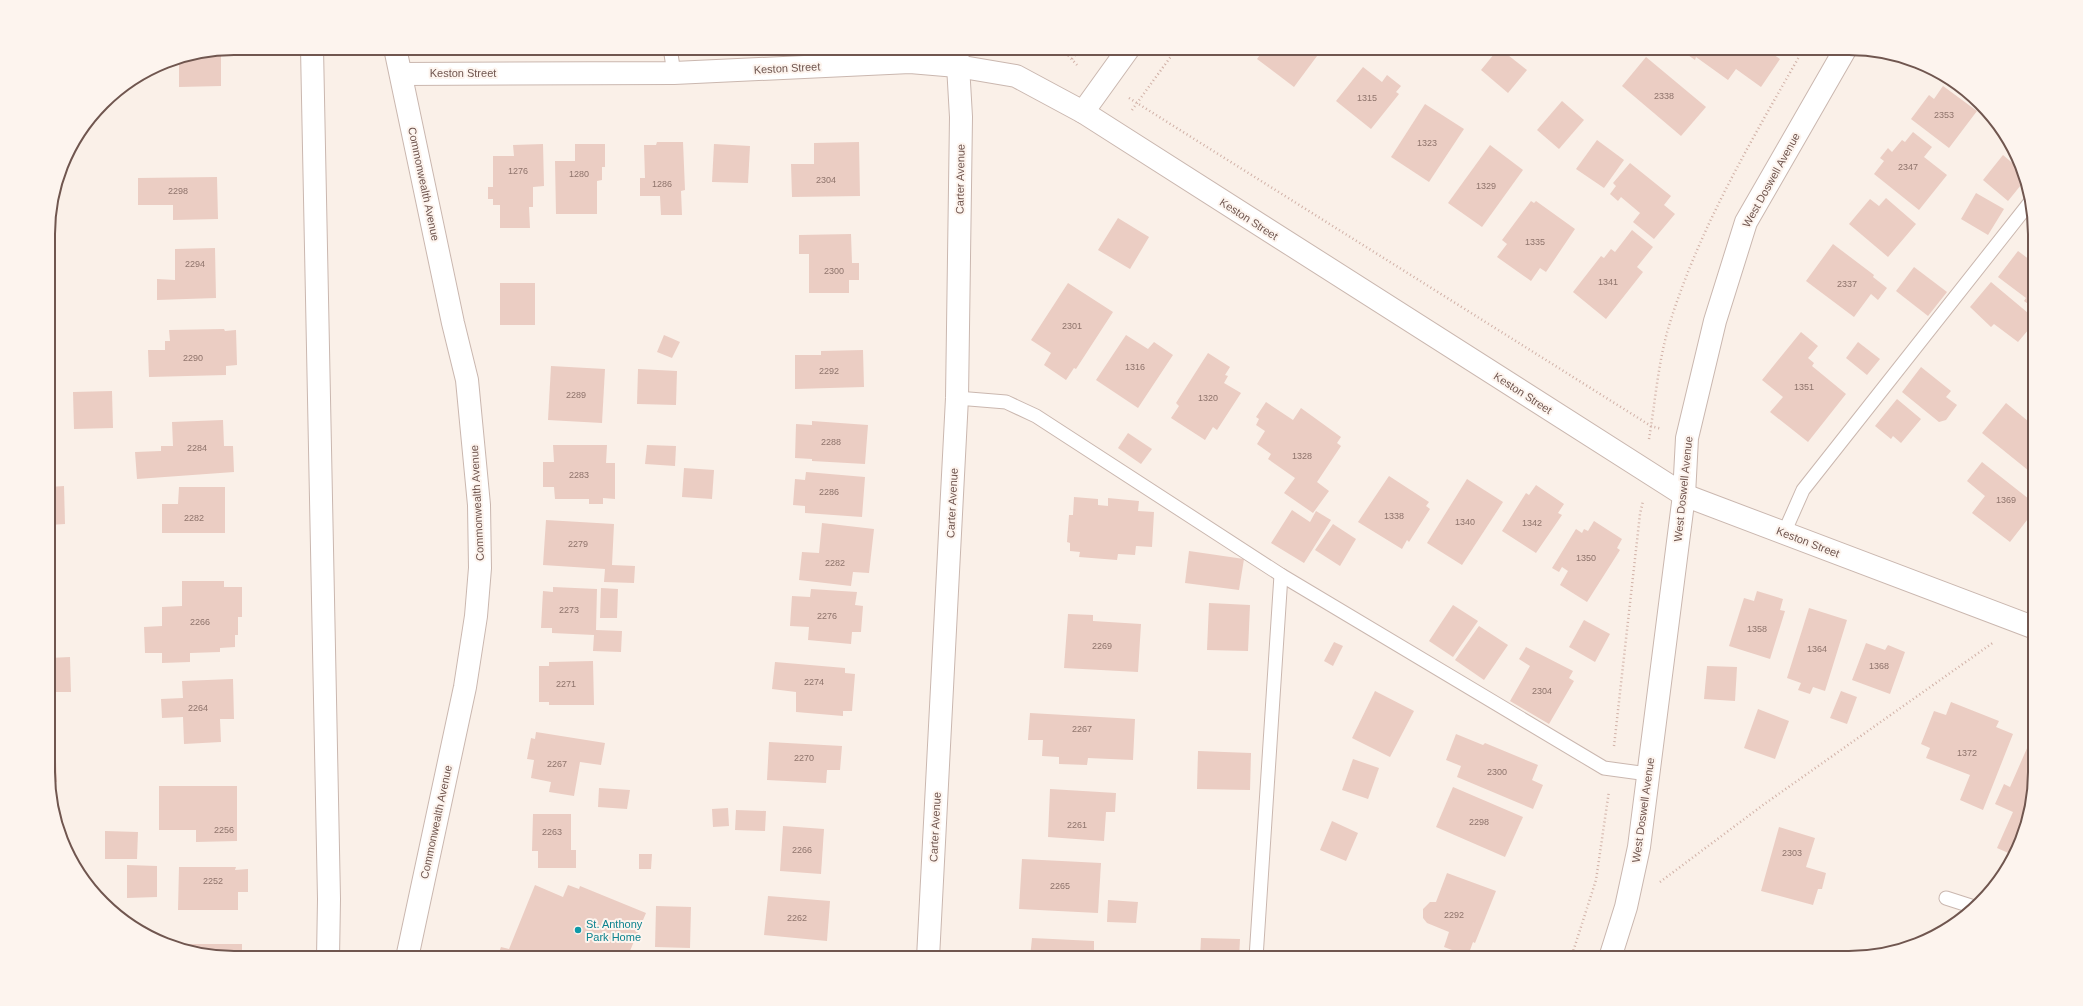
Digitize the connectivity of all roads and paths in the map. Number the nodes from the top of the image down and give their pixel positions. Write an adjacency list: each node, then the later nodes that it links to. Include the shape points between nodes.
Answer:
1 (312, 55): 33 (street)
2 (397, 55): 13 (street, Commonwealth Avenue)
3 (671, 55): 12 (lane)
4 (1068, 55): 10 (path)
5 (1075, 55): 10 (path)
6 (1124, 55): 16 (street)
7 (1172, 55): 15 (path)
8 (1842, 55): 21 (street, West Doswell Avenue, via 1746,222 1715,321 1687,438)
9 (957, 57): 12 (street, Keston Street, via 910,62); 16 (street, Keston Street, via 1016,76); 19 (street, Carter Avenue, via 961,117)
10 (1072, 59): 11 (path)
11 (1077, 65)
12 (674, 73): 13 (street, Keston Street)
13 (401, 74): 34 (street, Commonwealth Avenue, via 467,380 479,505 480,568 476,616 465,687)
14 (1128, 98): 15 (path)
15 (1137, 103): 17 (path); 20 (path, via 1644,422)
16 (1083, 112): 21 (street, Keston Street)
17 (1131, 112)
18 (2026, 208): 23 (lane, via 1803,490)
19 (957, 398): 24 (lane, via 1006,402 1036,416); 35 (street, Carter Avenue)
20 (1666, 430)
21 (1684, 495): 23 (street, Keston Street); 29 (street, West Doswell Avenue)
22 (1645, 496): 28 (path, via 1640,514)
23 (1784, 533): 26 (street, Keston Street)
24 (1281, 575): 28 (lane, via 1604,768); 36 (lane)
25 (2028, 595): 26 (path)
26 (2010, 620): 27 (street, Keston Street); 32 (path, via 1991,646 1763,805)
27 (2028, 626)
28 (1611, 769): 29 (lane); 37 (path, via 1596,880)
29 (1648, 774): 32 (street, West Doswell Avenue, via 1639,847)
30 (1946, 898): 31 (lane)
31 (1969, 905)
32 (1626, 907): 38 (street, West Doswell Avenue)
33 (328, 951)
34 (408, 951)
35 (928, 951)
36 (1256, 951)
37 (1573, 951)
38 (1612, 951)

